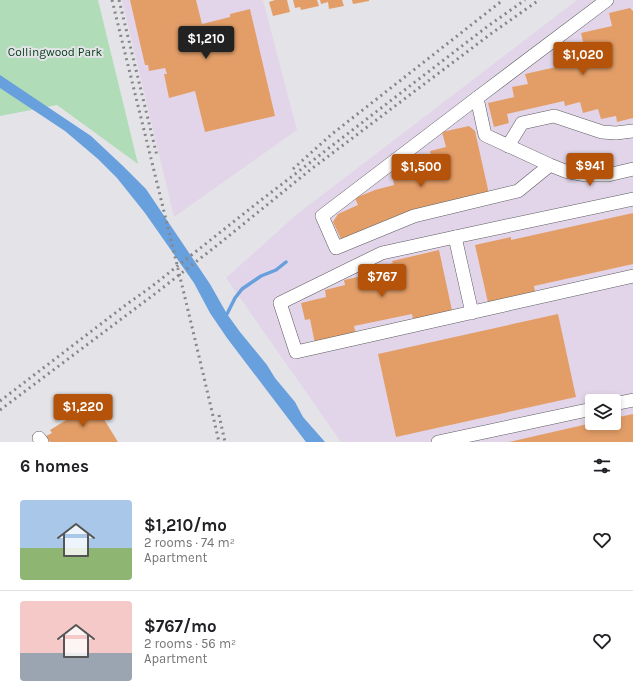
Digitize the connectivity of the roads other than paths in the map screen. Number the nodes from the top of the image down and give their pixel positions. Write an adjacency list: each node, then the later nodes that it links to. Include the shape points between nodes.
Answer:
1 (606, 0): 2 (street)
2 (477, 98): 4 (street, via 485,135); 5 (street, via 322,216 336,248 414,216 518,191)
3 (633, 131): 4 (street, via 602,132 554,116 522,123)
4 (508, 146): 5 (street)
5 (550, 165): 6 (street, via 586,175 608,175)
6 (633, 169)
7 (633, 199): 8 (street)
8 (455, 237): 10 (street); 10 (street, via 382,253 280,303 296,352)
9 (633, 276): 10 (street)
10 (472, 313)
11 (633, 400): 12 (street)
12 (621, 403)
13 (585, 410): 14 (street)
14 (438, 442)

